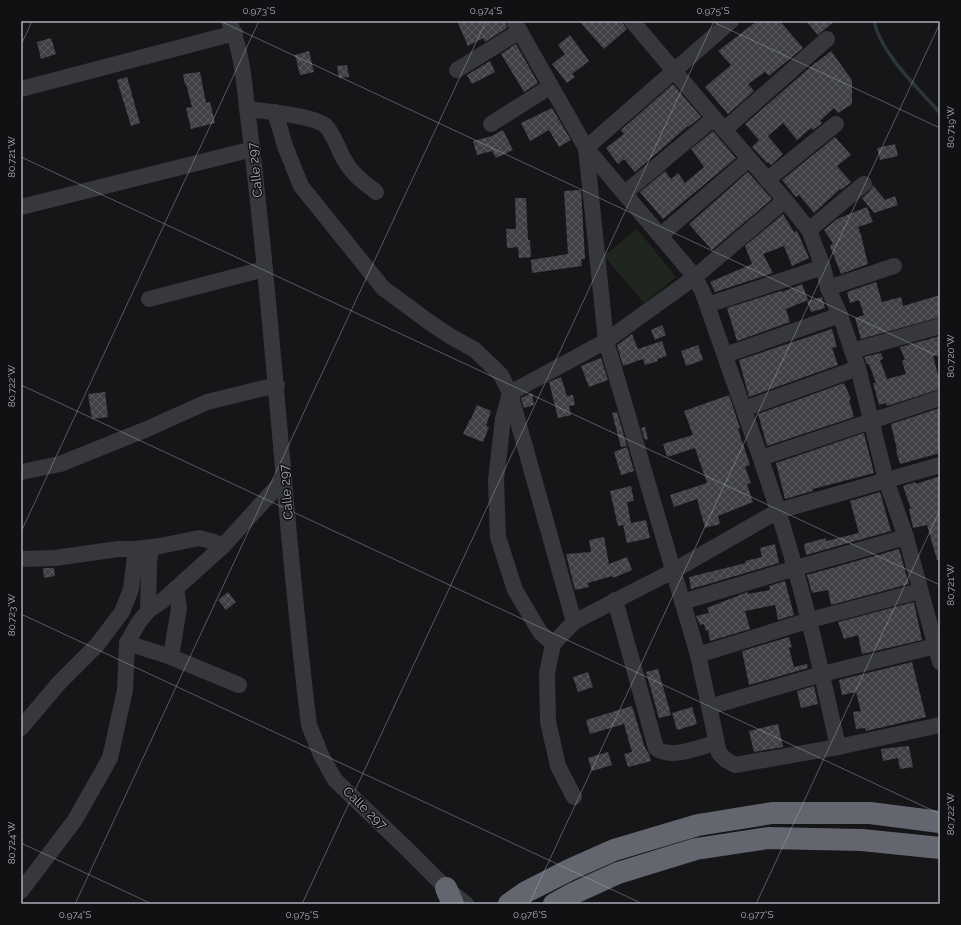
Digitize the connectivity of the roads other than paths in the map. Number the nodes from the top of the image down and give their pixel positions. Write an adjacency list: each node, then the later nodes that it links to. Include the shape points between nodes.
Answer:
1 (632, 21): 7 (street)
2 (731, 21): 7 (street)
3 (517, 26): 6 (street); 8 (street)
4 (232, 27): 9 (street); 10 (street, Calle 297, via 242,66)
5 (827, 39): 13 (street)
6 (457, 70)
7 (674, 71): 13 (street); 15 (street)
8 (551, 86): 12 (street); 15 (street)
9 (21, 89)
10 (248, 109): 11 (street); 16 (street, Calle 297)
11 (274, 112): 20 (street, via 317,120 325,125 345,162); 40 (street, via 301,186 383,288 429,322 475,350 501,375)
12 (491, 124)
13 (719, 124): 17 (street); 21 (street)
14 (836, 124): 18 (street)
15 (586, 148): 21 (street); 35 (street)
16 (253, 149): 23 (street); 28 (street, Calle 297)
17 (749, 159): 18 (street); 25 (street)
18 (768, 180): 22 (street)
19 (864, 184): 24 (street)
20 (376, 192)
21 (625, 193): 25 (street)
22 (785, 200): 24 (street); 29 (street)
23 (21, 207)
24 (809, 230): 27 (street)
25 (660, 235): 29 (street)
26 (894, 266): 30 (street)
27 (823, 267): 30 (street); 32 (street)
28 (265, 269): 31 (street); 39 (street, Calle 297)
29 (695, 277): 32 (street); 35 (street)
30 (828, 288): 33 (street)
31 (149, 298)
32 (707, 305): 37 (street)
33 (840, 315): 36 (street); 37 (street)
34 (940, 326): 36 (street)
35 (606, 341): 40 (street); 55 (street)
36 (852, 351): 38 (street)
37 (725, 355): 42 (street)
38 (858, 368): 42 (street); 43 (street)
39 (277, 385): 46 (street, via 207,402 60,464); 47 (street, Calle 297)
40 (510, 393): 62 (street); 64 (street, via 503,419 496,480 498,537 514,590 540,632)
41 (940, 398): 43 (street)
42 (744, 409): 44 (street)
43 (870, 421): 44 (street); 48 (street)
44 (761, 458): 49 (street)
45 (940, 465): 48 (street)
46 (21, 472)
47 (284, 479): 51 (street); 80 (street, Calle 297, via 304,688 311,731 335,780 408,850)
48 (886, 480): 49 (street); 50 (street)
49 (778, 511): 54 (street); 55 (street)
50 (906, 537): 54 (street); 57 (street)
51 (223, 546): 52 (street, via 199,538); 56 (street)
52 (143, 548): 53 (street, via 55,558); 60 (street, via 149,563); 73 (street, via 122,612 97,645 59,683)
53 (21, 559)
54 (796, 568): 59 (street); 61 (street)
55 (673, 571): 58 (street); 59 (street)
56 (176, 588): 60 (street); 67 (street, via 179,608)
57 (920, 591): 61 (street); 65 (street)
58 (615, 600): 62 (street); 74 (street, via 656,748 660,752 672,754)
59 (682, 602): 66 (street)
60 (148, 611): 63 (street)
61 (810, 620): 66 (street); 69 (street)
62 (574, 622): 64 (street)
63 (127, 643): 67 (street); 79 (street, via 125,690 110,758 76,820)
64 (553, 644): 76 (street, via 547,672 548,722 558,766)
65 (936, 646): 68 (street); 69 (street)
66 (698, 655): 71 (street)
67 (171, 657): 70 (street)
68 (940, 662)
69 (822, 674): 71 (street); 75 (street)
70 (240, 685)
71 (710, 707): 74 (street)
72 (940, 725): 75 (street)
73 (21, 728)
74 (716, 743): 75 (street, via 719,753 735,764)
75 (838, 747)
76 (574, 797)
77 (940, 822): 82 (highway, via 870,813 772,812 698,825 614,850 569,870)
78 (940, 848): 83 (highway, via 862,840 761,839 696,849 618,873)
79 (21, 891)
80 (450, 896): 81 (street, Calle 297)
81 (466, 904)
82 (508, 904)
83 (554, 904)

